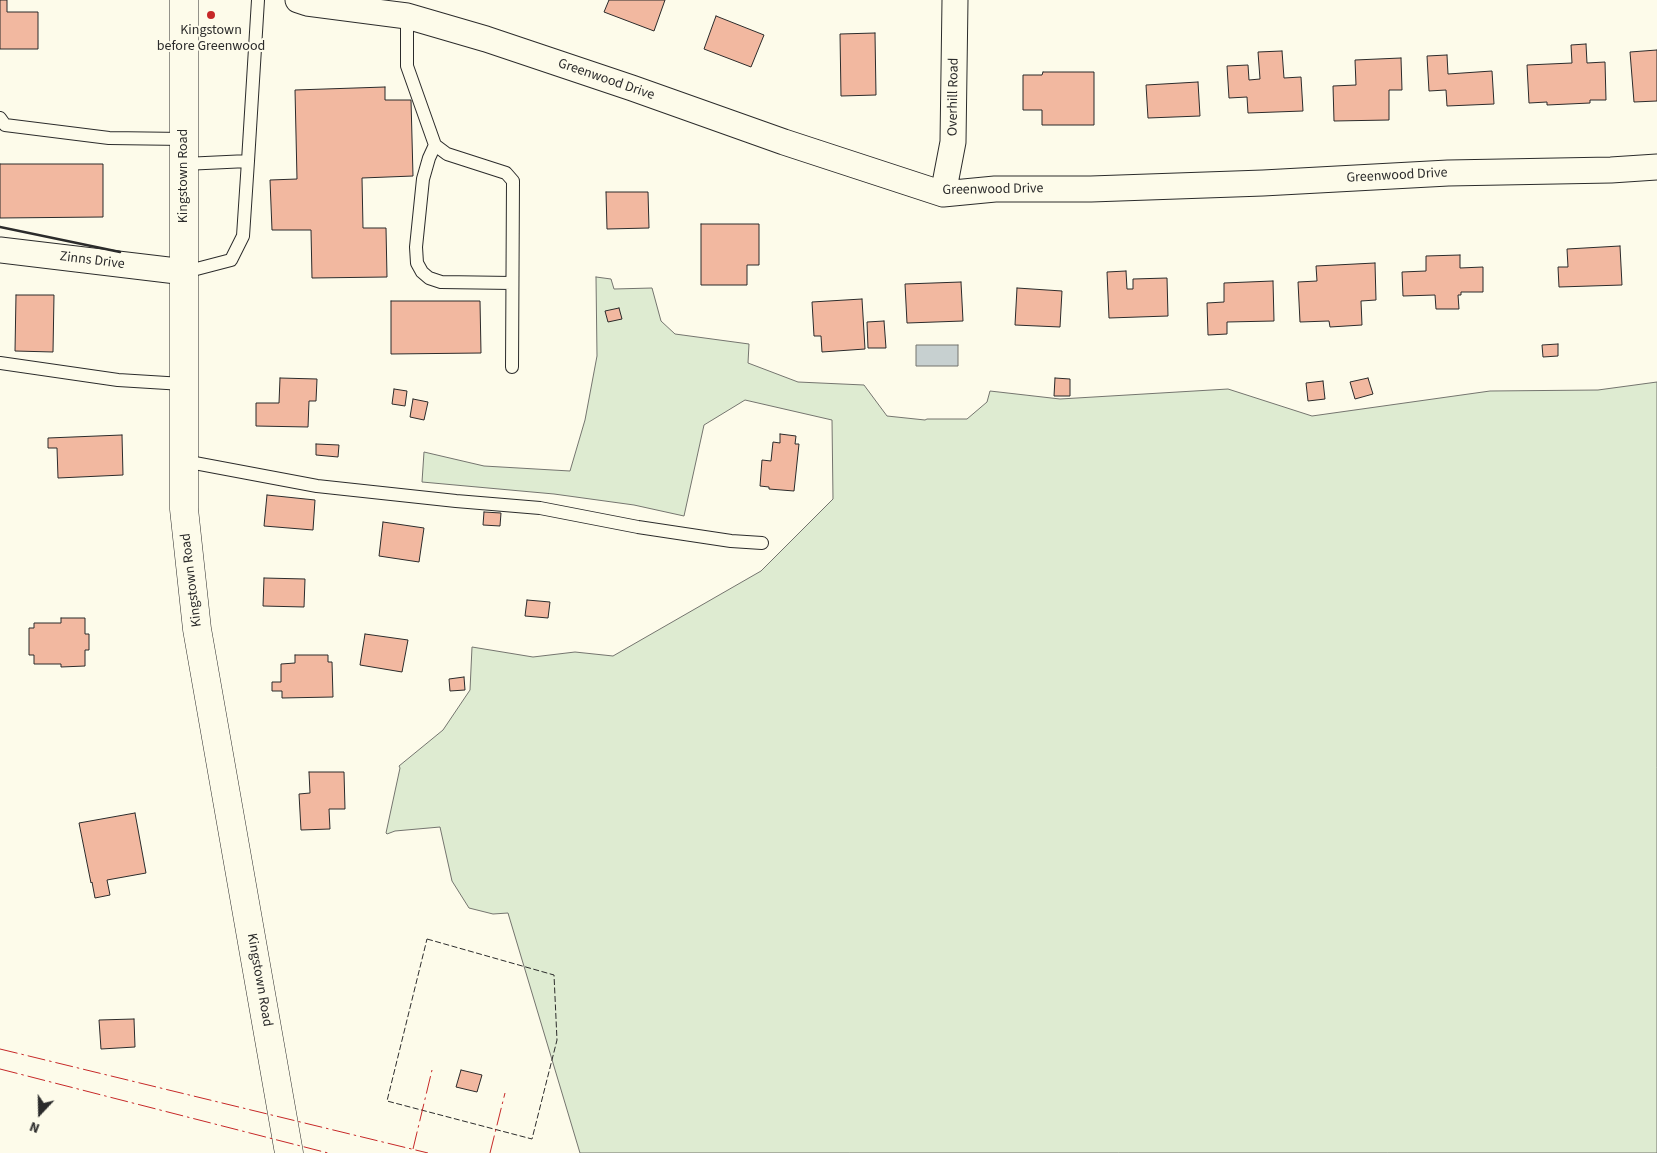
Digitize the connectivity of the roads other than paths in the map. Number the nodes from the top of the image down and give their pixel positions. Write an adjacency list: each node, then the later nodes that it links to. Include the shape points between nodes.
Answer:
1 (184, 0): 8 (main road, Kingstown Road)
2 (258, 0): 9 (lane)
3 (298, 0): 5 (street, Greenwood Drive)
4 (955, 0): 11 (street, Overhill Road, via 953,142)
5 (407, 16): 7 (lane, via 407,66); 11 (street, Greenwood Drive, via 486,39)
6 (0, 118): 8 (lane, via 5,125)
7 (435, 145): 14 (lane, via 447,154 506,173 513,181); 14 (lane, via 422,189 416,247 417,263 422,272 441,282)
8 (184, 151): 9 (lane); 13 (main road, Kingstown Road)
9 (248, 160): 13 (lane, via 243,236 231,260)
10 (1657, 167): 11 (street, Greenwood Drive, via 1448,173 1254,184 995,189)
11 (943, 194)
12 (0, 250): 13 (street, Zinns Drive)
13 (184, 272): 17 (main road, Kingstown Road)
14 (512, 283): 16 (lane)
15 (0, 363): 17 (lane, via 118,380)
16 (512, 367)
17 (183, 384): 18 (main road, Kingstown Road)
18 (184, 461): 19 (lane, via 317,486 540,508 731,541); 20 (main road, Kingstown Road, via 184,509 198,629)
19 (762, 543)
20 (290, 1153)

